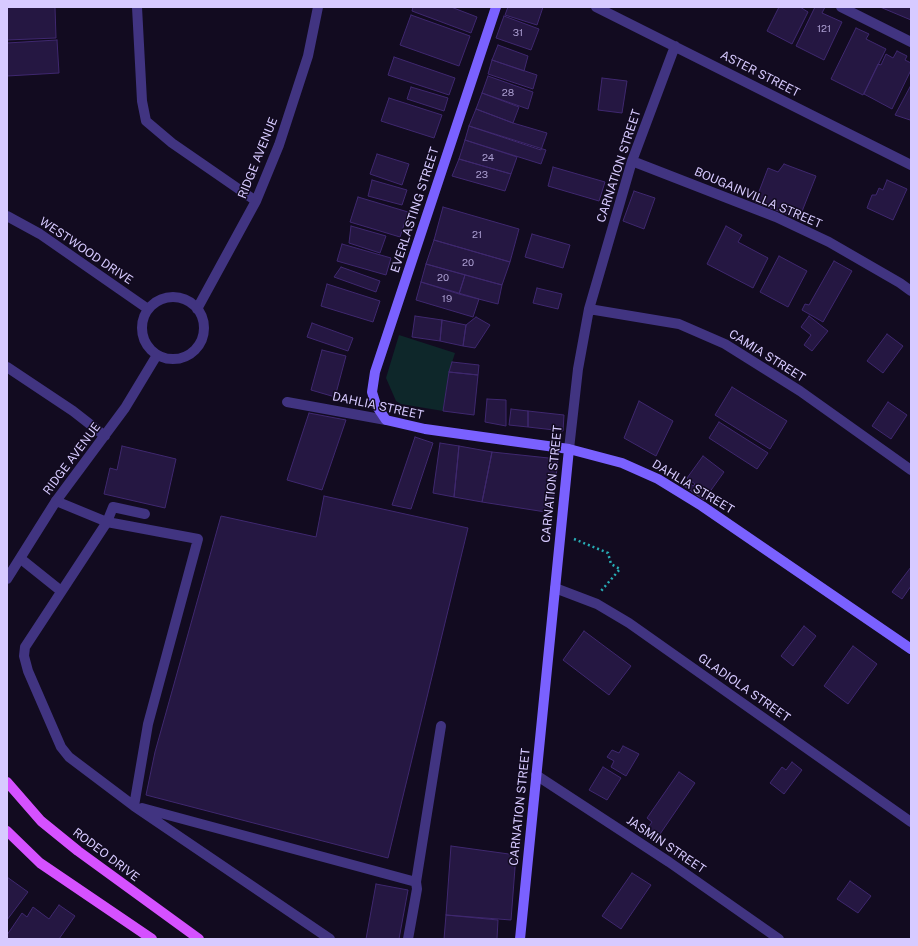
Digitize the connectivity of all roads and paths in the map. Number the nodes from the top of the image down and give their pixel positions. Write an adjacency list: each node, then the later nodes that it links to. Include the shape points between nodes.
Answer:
1 (137, 7): 10 (street, via 141,94 146,121 172,143)
2 (318, 7): 10 (street, RIDGE AVENUE, via 308,56 279,146)
3 (496, 7): 19 (street, EVERLASTING STREET, via 375,372 372,392 376,405)
4 (596, 7): 7 (street, ASTER STREET)
5 (841, 7): 6 (street)
6 (911, 42)
7 (675, 46): 8 (street, CARNATION STREET); 9 (street, ASTER STREET)
8 (632, 161): 12 (street, BOUGAINVILLA STREET, via 776,217 829,242); 13 (street, CARNATION STREET)
9 (911, 164)
10 (256, 201): 15 (street, RIDGE AVENUE)
11 (7, 216): 14 (street, WESTWOOD DRIVE, via 40,234)
12 (911, 291)
13 (589, 308): 21 (street, CARNATION STREET, via 578,369); 22 (street, CAMIA STREET, via 679,324 725,344 800,391)
14 (148, 309): 15 (street, via 163,298 173,297 191,302); 16 (street, via 143,321 142,334 148,346)
15 (197, 309): 16 (street, via 204,326 199,344 193,352 180,358)
16 (158, 355): 20 (street, RIDGE AVENUE)
17 (7, 367): 20 (street, via 73,411)
18 (287, 402): 19 (street, DAHLIA STREET)
19 (386, 420): 21 (street, DAHLIA STREET, via 425,430)
20 (105, 436): 23 (street, RIDGE AVENUE)
21 (569, 449): 26 (street, CARNATION STREET); 32 (street, DAHLIA STREET, via 622,463 658,480 702,506)
22 (911, 470)
23 (56, 501): 25 (street); 27 (street, RIDGE AVENUE)
24 (145, 514): 25 (street, via 113,506)
25 (107, 522): 30 (street); 36 (street, via 198,539 148,724)
26 (560, 534): 29 (street, CARNATION STREET); 31 (path, via 608,552 611,564 620,569 601,591)
27 (20, 559): 28 (street, RIDGE AVENUE); 30 (street)
28 (7, 579)
29 (555, 588): 31 (street, GLADIOLA STREET); 34 (street, CARNATION STREET)
30 (61, 591): 36 (street, via 25,647 24,656 28,671 61,747 68,757)
31 (597, 604): 37 (street, GLADIOLA STREET, via 629,623)
32 (911, 649)
33 (441, 726): 39 (street)
34 (536, 775): 44 (street, CARNATION STREET); 45 (street, JASMIN STREET, via 670,862)
35 (7, 782): 41 (main road, RODEO DRIVE, via 41,822)
36 (134, 806): 39 (street); 42 (street)
37 (911, 822)
38 (7, 831): 40 (main road, via 40,864)
39 (416, 882): 43 (street, via 418,889)
40 (152, 939)
41 (199, 939)
42 (330, 939)
43 (408, 939)
44 (520, 939)
45 (779, 939)

